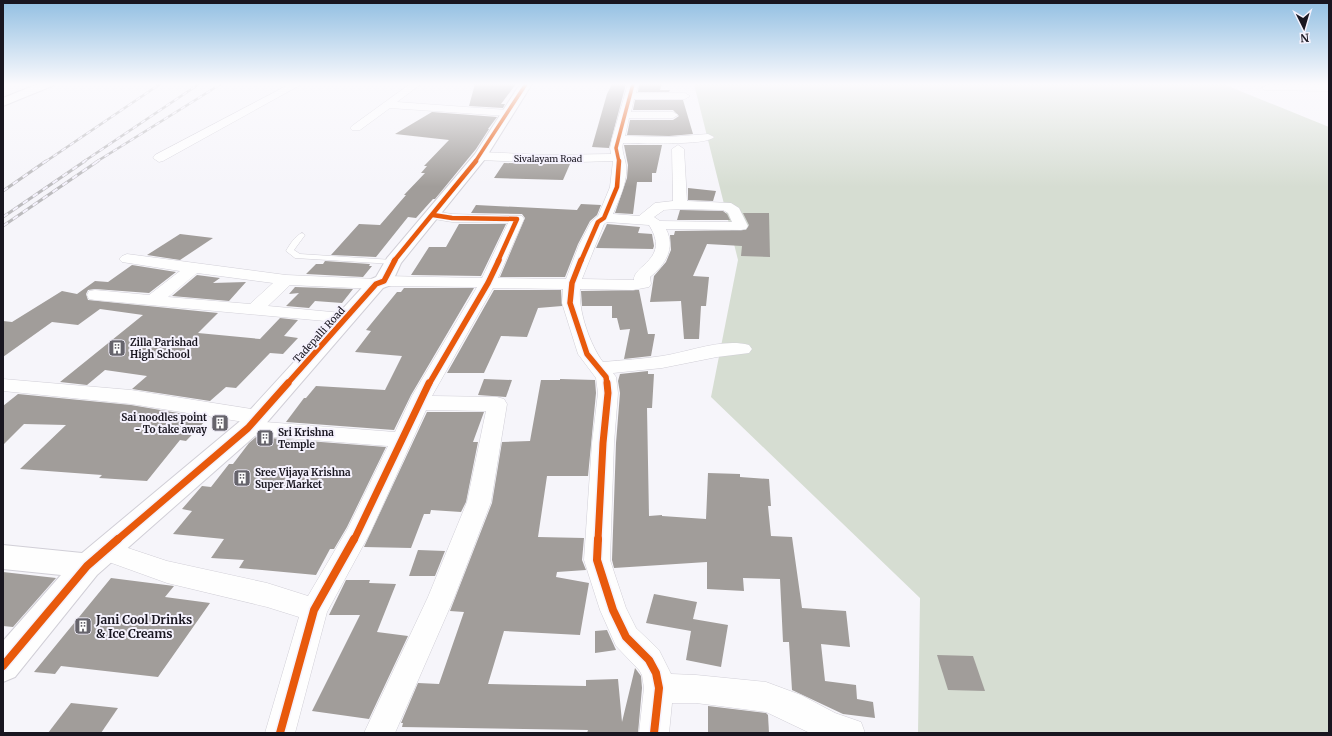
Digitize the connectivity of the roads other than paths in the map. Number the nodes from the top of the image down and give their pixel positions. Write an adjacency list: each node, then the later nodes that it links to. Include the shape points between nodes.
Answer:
1 (233, 118): 10 (street)
2 (369, 118): 5 (street)
3 (504, 118): 9 (street, Tadepalli Road)
4 (625, 118): 7 (street)
5 (356, 128)
6 (708, 137): 7 (street, Sivalayam Road)
7 (618, 148): 9 (street, Sivalayam Road, via 546,159); 13 (street, via 620,165 617,187)
8 (678, 149): 11 (street)
9 (480, 156): 12 (street, Tadepalli Road)
10 (159, 158)
11 (680, 205): 14 (street, via 660,206); 14 (street, via 726,206 734,211 741,226)
12 (433, 215): 17 (street, Tadepalli Road); 21 (street, via 452,218 517,219)
13 (604, 218): 14 (street); 22 (street, via 598,222)
14 (649, 222): 22 (street, via 662,233 663,251 652,268 645,272 642,277 643,284)
15 (302, 235): 17 (lane, via 290,251 298,256)
16 (127, 259): 18 (street)
17 (393, 262): 20 (street, Tadepalli Road)
18 (194, 268): 19 (street); 24 (street)
19 (286, 280): 20 (street); 25 (street)
20 (380, 283): 21 (street); 26 (street, Tadepalli Road)
21 (488, 283): 22 (street); 30 (street)
22 (572, 283): 28 (street, via 570,303 587,354)
23 (95, 294): 24 (street)
24 (152, 300): 25 (street)
25 (255, 309): 26 (street)
26 (347, 318): 31 (street, Tadepalli Road)
27 (743, 348): 28 (street, via 662,362)
28 (599, 368): 37 (street, via 606,377 608,393 597,560 613,610 626,637 649,660 656,673)
29 (3, 385): 31 (street, via 131,397)
30 (419, 403): 32 (street); 39 (street, via 497,404 479,502 441,598)
31 (253, 423): 32 (street); 34 (street, Tadepalli Road)
32 (401, 440): 35 (street, via 358,533)
33 (3, 557): 34 (street)
34 (95, 558): 35 (street, via 267,595); 36 (street, Tadepalli Road)
35 (314, 610): 38 (street)
36 (3, 666)
37 (659, 688): 40 (street); 41 (street, via 696,689 766,697 790,706 830,727)
38 (280, 733)
39 (379, 733)
40 (654, 733)
41 (850, 733)

